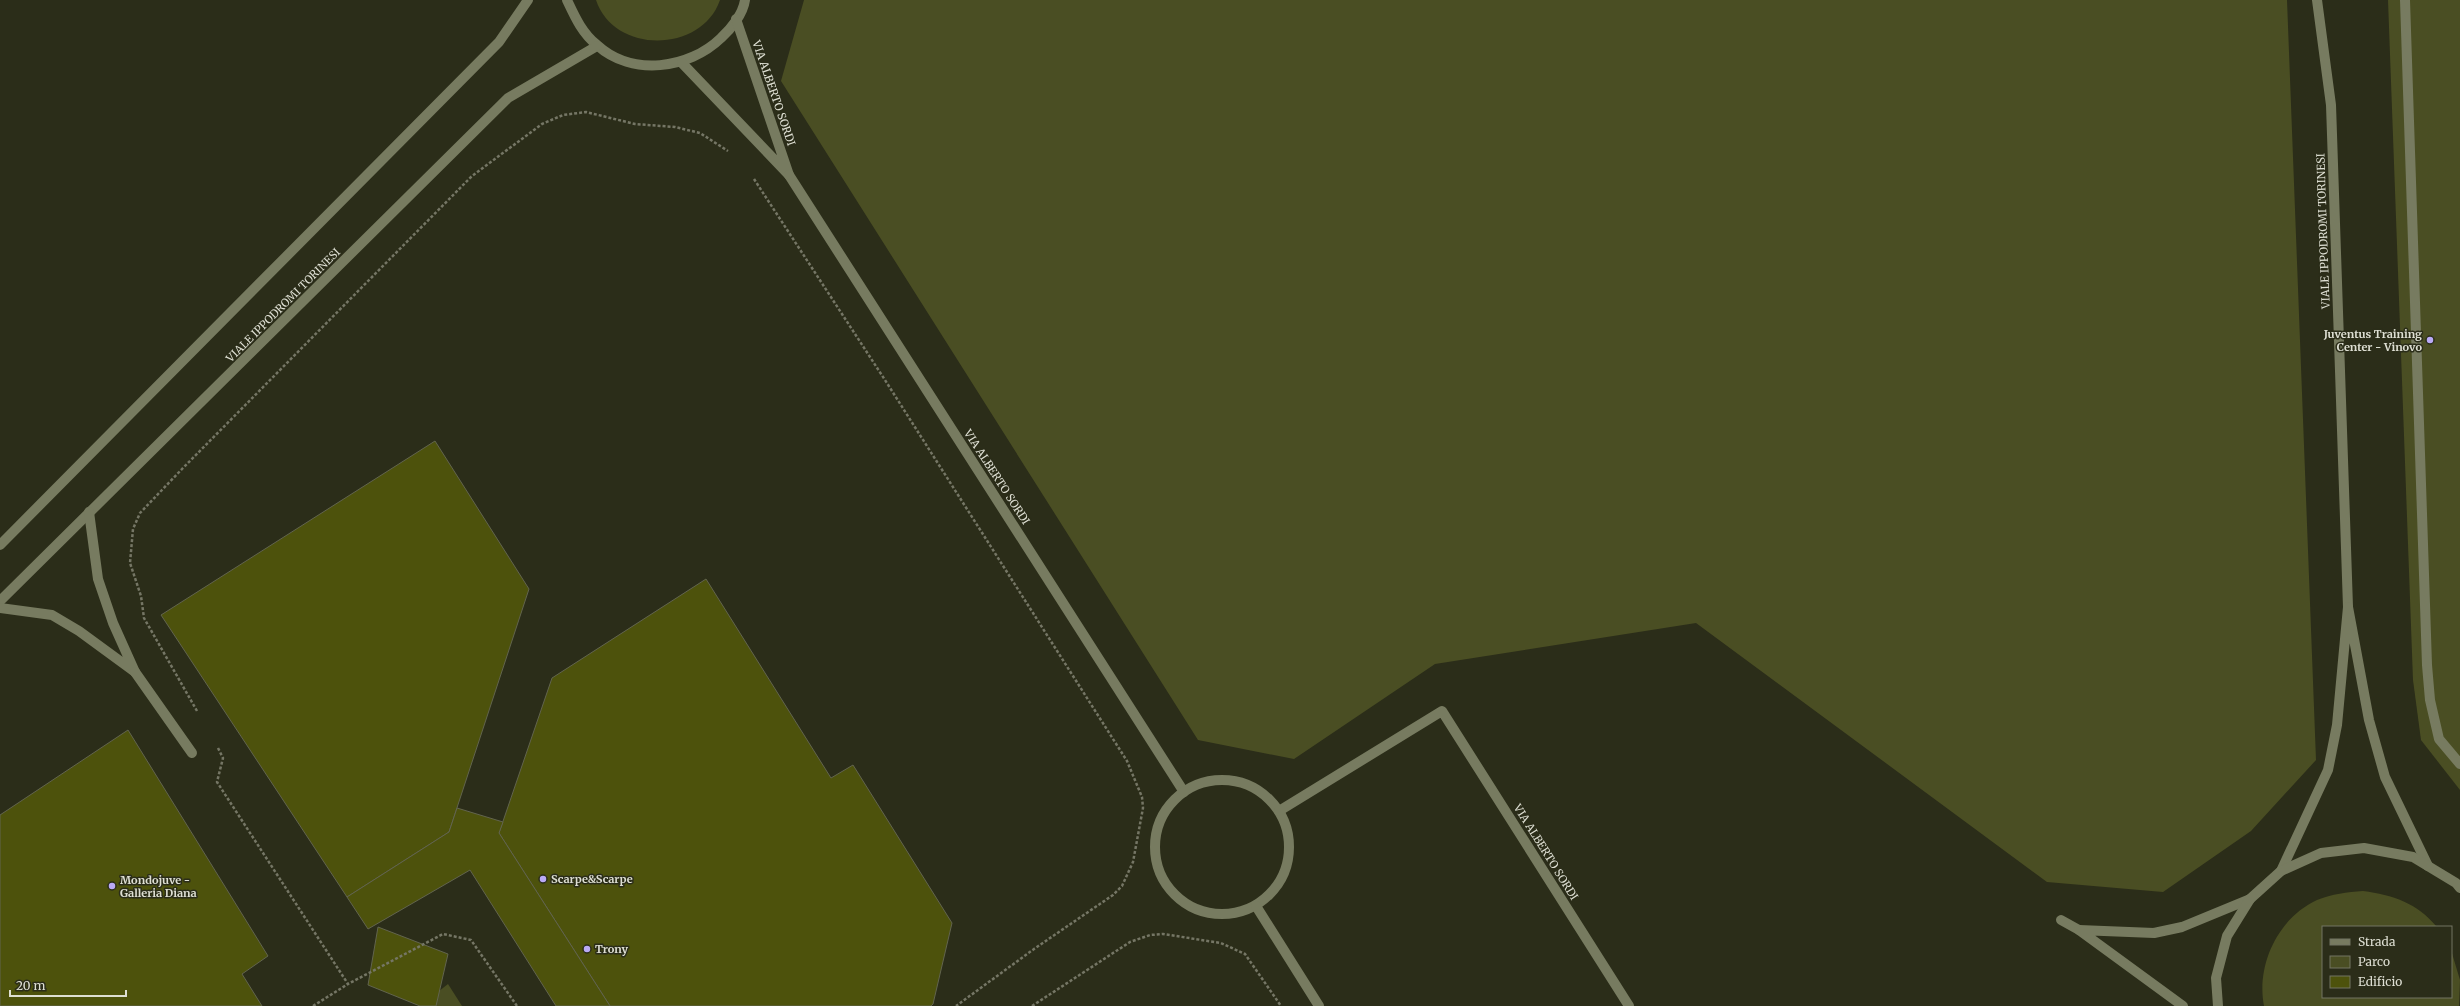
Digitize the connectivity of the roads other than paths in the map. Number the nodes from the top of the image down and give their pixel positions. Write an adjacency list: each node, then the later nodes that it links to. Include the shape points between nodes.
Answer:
1 (528, 0): 11 (street, via 499,42)
2 (567, 0): 7 (street, via 578,24)
3 (745, 0): 6 (street)
4 (2317, 0): 13 (street, VIALE IPPODROMI TORINESI, via 2331,105)
5 (2405, 0): 17 (street, via 2427,665 2430,700 2439,738)
6 (736, 19): 8 (street, via 730,30 709,50); 9 (street, VIA ALBERTO SORDI)
7 (597, 46): 8 (street, via 623,60 653,66); 10 (street, VIALE IPPODROMI TORINESI, via 508,98)
8 (682, 63): 9 (street, VIA ALBERTO SORDI)
9 (789, 175): 18 (street, VIA ALBERTO SORDI)
10 (89, 512): 12 (street, VIALE IPPODROMI TORINESI); 15 (street, via 98,579 113,623)
11 (0, 545)
12 (0, 600)
13 (2348, 607): 20 (street, VIALE IPPODROMI TORINESI, via 2369,720 2385,777); 21 (street, VIALE IPPODROMI TORINESI, via 2337,725 2328,770)
14 (0, 608): 15 (street, via 52,615 79,631)
15 (135, 672): 16 (street)
16 (192, 753)
17 (2460, 764)
18 (1184, 792): 19 (street, via 1204,782 1225,780 1246,784 1265,795); 24 (street, via 1168,808 1158,828 1155,850 1160,873 1172,893 1190,907 1212,914 1235,913)
19 (1279, 811): 24 (street, via 1288,831 1290,853 1285,874 1273,892); 28 (street, VIA ALBERTO SORDI, via 1442,711)
20 (2428, 866): 21 (street, via 2413,857 2364,848 2321,853); 22 (street)
21 (2282, 871): 23 (street)
22 (2459, 885)
23 (2250, 899): 26 (street, via 2182,927 2154,933); 30 (street, via 2227,936 2216,978)
24 (1256, 906): 27 (street)
25 (2061, 920): 26 (street)
26 (2079, 930): 29 (street)
27 (1318, 1006)
28 (1630, 1006)
29 (2183, 1006)
30 (2218, 1006)

